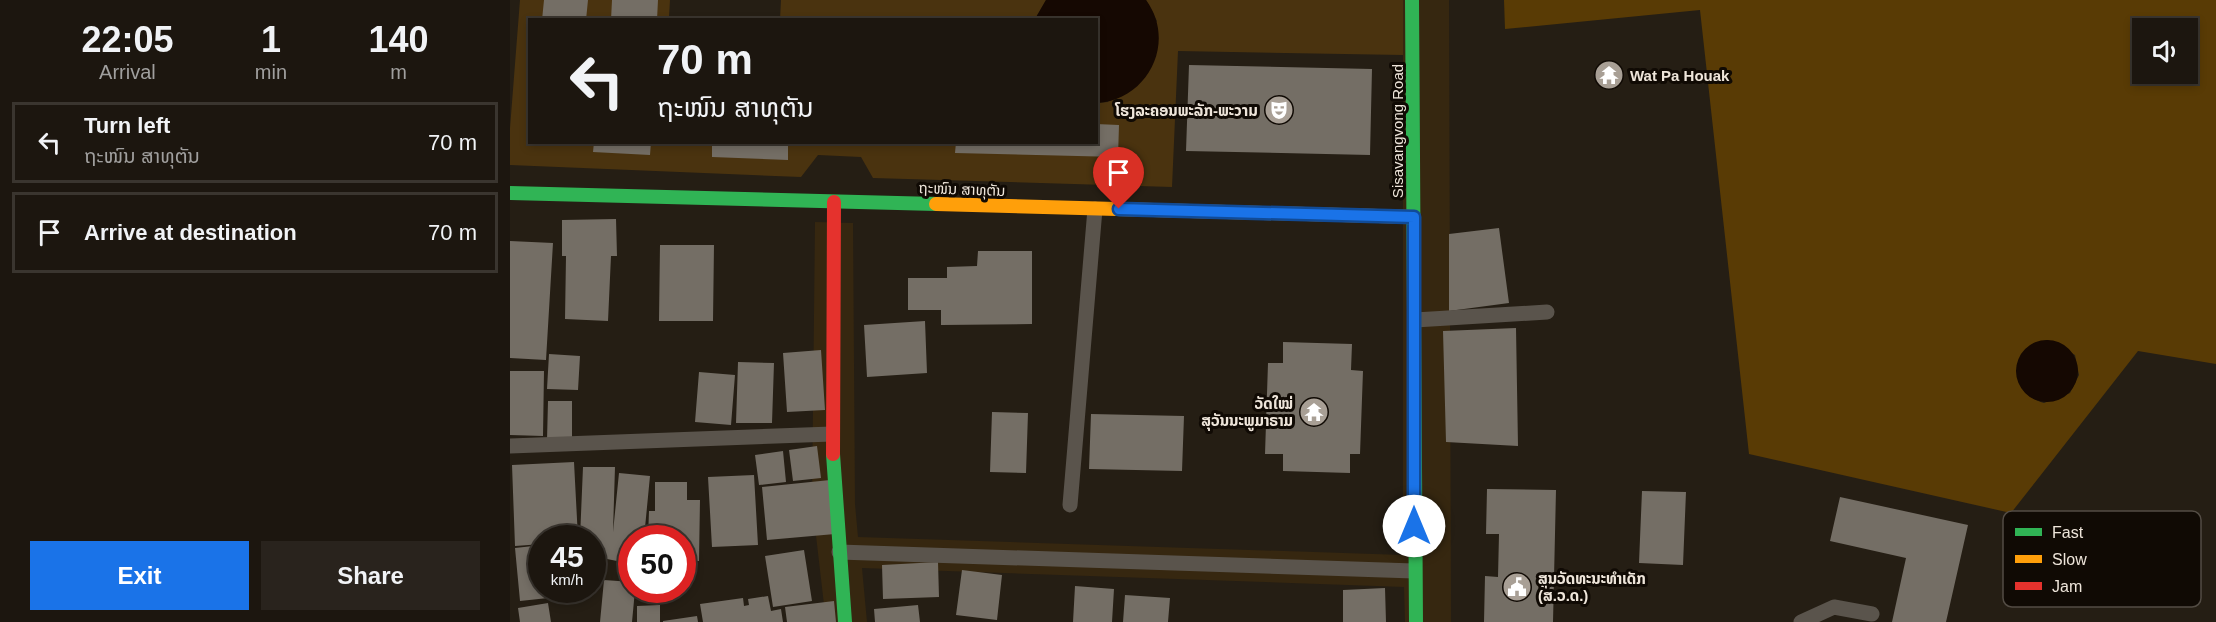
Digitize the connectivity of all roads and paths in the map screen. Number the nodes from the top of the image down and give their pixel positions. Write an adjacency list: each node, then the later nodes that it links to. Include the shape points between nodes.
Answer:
1 (1412, 0): 5 (street, Sisavangvong Road)
2 (510, 193): 3 (street, ຖະໜົນ ສາທຸຕັນ)
3 (834, 202): 4 (street, ຖະໜົນ ສາທຸຕັນ); 8 (street)
4 (1095, 209): 5 (street, ຖະໜົນ ສາທຸຕັນ); 10 (lane)
5 (1414, 217): 7 (street, Sisavangvong Road)
6 (1547, 312): 7 (lane)
7 (1414, 320): 12 (street, Sisavangvong Road)
8 (832, 434): 9 (lane); 11 (street)
9 (510, 446)
10 (1070, 505)
11 (839, 552): 12 (lane); 14 (street)
12 (1414, 571): 15 (street, Sisavangvong Road)
13 (1872, 614): 16 (lane, via 1834,607)
14 (845, 622)
15 (1416, 622)
16 (1801, 622)

